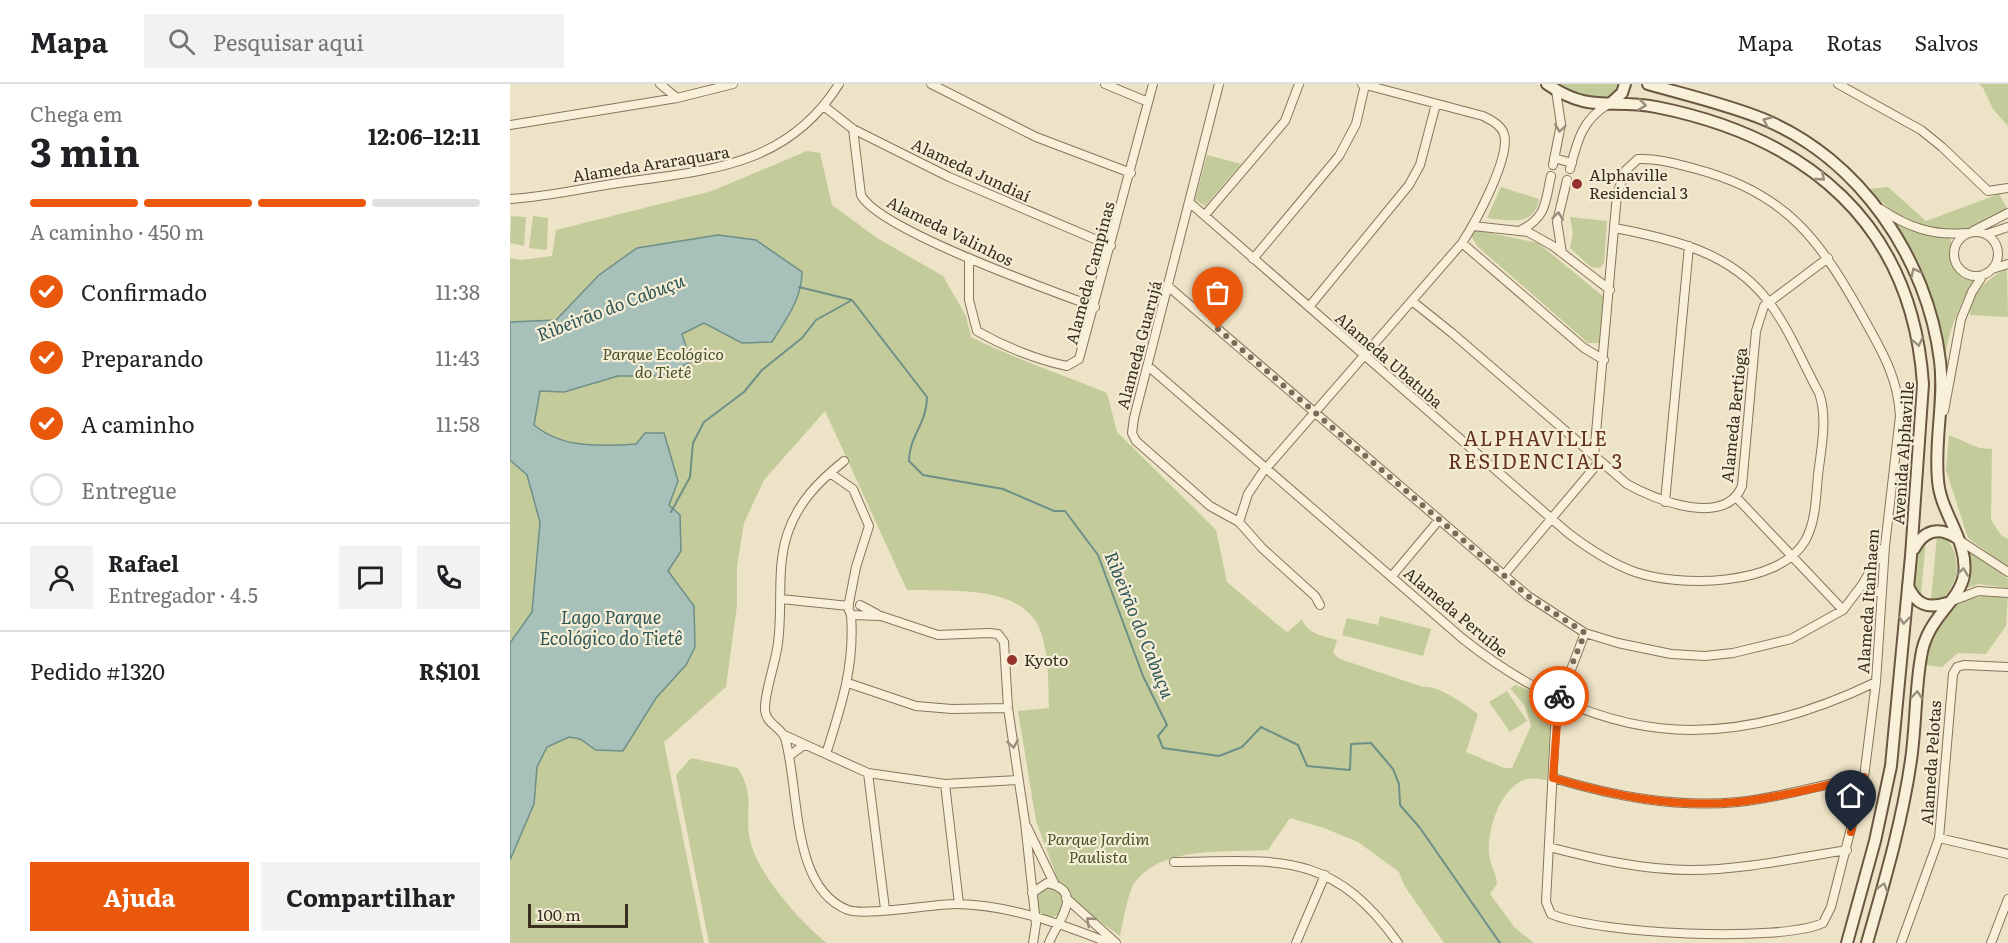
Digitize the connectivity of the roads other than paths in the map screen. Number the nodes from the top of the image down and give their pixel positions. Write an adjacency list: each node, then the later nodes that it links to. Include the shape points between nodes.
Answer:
1 (660, 84): 14 (street)
2 (733, 84): 14 (street)
3 (839, 84): 18 (street, Alameda Araraquara)
4 (931, 84): 21 (street, via 1036,137)
5 (1105, 84): 15 (street)
6 (1153, 84): 15 (street, Alameda Campinas)
7 (1219, 84): 24 (street, Alameda Guarujá)
8 (1299, 84): 27 (street, via 1285,121)
9 (1363, 84): 16 (street); 42 (street, via 1356,124 1339,156)
10 (1625, 84): 17 (main road, via 1619,97)
11 (1648, 84): 25 (main road, Avenida Alphaville, one-way to 11, via 1828,158 1787,131 1741,111)
12 (1838, 84): 22 (street, via 1921,130 1988,191)
13 (1552, 87): 17 (main road, Avenida Alphaville, via 1586,104); 17 (street, one-way to 17, via 1561,124 1553,162 1571,166 1582,130)
14 (677, 98): 19 (street)
15 (1148, 102): 21 (street, Alameda Campinas)
16 (1436, 104): 28 (street, via 1483,116 1504,134 1505,143 1492,185); 51 (street, via 1420,165 1409,184)
17 (1607, 105): 71 (main road, Avenida Alphaville, one-way to 71, via 1638,104 1677,112 1773,146 1809,167 1865,222 1907,301 1921,357 1923,405)
18 (825, 107): 20 (street, Alameda Jundiaí); 23 (street, Alameda Araraquara, via 785,141 745,161)
19 (510, 125)
20 (853, 129): 35 (street, Alameda Jundiaí, via 948,177); 39 (street, Alameda Valinhos, via 864,201 885,218)
21 (1131, 173): 35 (street, Alameda Campinas)
22 (2008, 188)
23 (510, 199)
24 (1189, 202): 27 (street, Alameda Ubatuba); 46 (street, Alameda Guarujá)
25 (1874, 205): 32 (street, via 1934,234); 58 (main road, Avenida Alphaville, one-way to 25, via 1942,379 1931,314 1901,244)
26 (2008, 213): 32 (street)
27 (1205, 215): 42 (street, Alameda Ubatuba)
28 (1473, 226): 31 (street); 34 (street)
29 (2008, 227): 33 (street)
30 (1615, 228): 36 (street, Alameda Ubatuba); 40 (street, Alameda Itanhaem, via 1617,194 1626,170 1638,159 1649,158 1708,172 1763,196 1815,238); 47 (street, Alameda Itanhaem)
31 (1521, 230): 37 (street); 37 (street, one-way to 31, via 1557,222 1566,184 1550,180 1542,214)
32 (1970, 232): 33 (street); 45 (street, via 1956,243 1956,266 1968,275)
33 (1987, 234): 41 (street, via 1996,245)
34 (1462, 243): 48 (street); 53 (street)
35 (1112, 246): 50 (street, Alameda Campinas)
36 (1689, 246): 49 (street, Alameda Ubatuba, via 1728,264); 64 (street)
37 (1562, 253): 47 (street)
38 (2008, 253): 41 (street)
39 (969, 258): 50 (street, Alameda Valinhos); 50 (street, Alameda Campinas, via 969,300 977,331 1002,344 1056,364 1072,364 1083,352)
40 (1828, 258): 49 (street, Alameda Bertioga); 69 (street, Alameda Itanhaem, via 1888,364 1899,396)
41 (1997, 258): 44 (street)
42 (1252, 259): 51 (street, Alameda Ubatuba)
43 (2008, 264): 44 (street)
44 (1992, 269): 45 (street)
45 (1983, 275): 58 (street, via 1960,319)
46 (1169, 287): 56 (street, Alameda Guarujá); 57 (street)
47 (1610, 290): 52 (street, Alameda Itanhaem)
48 (1412, 301): 54 (street); 59 (street, Alameda Bertioga)
49 (1770, 302): 63 (street, Alameda Bertioga, via 1758,319 1742,486); 70 (street, Alameda Ubatuba, via 1823,405 1814,510 1805,540)
50 (1095, 307)
51 (1309, 308): 54 (street, Alameda Ubatuba)
52 (1606, 337): 53 (street, via 1598,350); 55 (street, Alameda Itanhaem)
53 (1586, 349): 55 (street)
54 (1364, 356): 57 (street); 65 (street, Alameda Ubatuba)
55 (1604, 360): 59 (street, Alameda Itanhaem)
56 (1148, 366): 61 (street, Alameda Peruíbe); 67 (street, Alameda Guarujá, via 1132,425 1136,441 1210,506)
57 (1315, 414): 61 (street); 66 (street)
58 (1940, 427): 68 (main road, Avenida Alphaville, via 1937,479)
59 (1597, 459): 64 (street, Alameda Bertioga, via 1627,484); 65 (street)
60 (844, 461): 62 (street)
61 (1266, 468): 67 (street, via 1248,494); 74 (street, Alameda Peruíbe)
62 (830, 473): 79 (street, via 805,498 787,535 782,556); 82 (street, via 853,489 869,526 856,567)
63 (1736, 497): 64 (street, Alameda Bertioga, via 1725,504 1699,508); 70 (street)
64 (1665, 502)
65 (1552, 519): 70 (street, Alameda Ubatuba, via 1614,563 1674,580 1710,581 1750,574 1776,566); 73 (street)
66 (1439, 520): 73 (street); 74 (street)
67 (1239, 522): 81 (street, Alameda Guarujá)
68 (1957, 538): 71 (main road, via 1935,530 1925,533); 72 (street); 80 (main road, one-way to 68, via 1964,574 1964,554)
69 (1885, 546): 76 (street); 78 (street, Alameda Itanhaem)
70 (1791, 556): 83 (street)
71 (1911, 556): 75 (main road, Avenida Alphaville)
72 (2008, 572)
73 (1504, 575): 84 (street, via 1528,596)
74 (1392, 576): 88 (street, Alameda Peruíbe, via 1485,657)
75 (1907, 584): 80 (main road, via 1921,604); 124 (main road, Avenida Alphaville, one-way to 124, via 1891,766)
76 (1862, 585): 78 (street); 83 (street)
77 (2008, 593): 80 (street, via 1978,591)
78 (1882, 594): 86 (street, Alameda Itanhaem)
79 (781, 599): 82 (street); 90 (street, via 778,643 765,713)
80 (1948, 603): 125 (main road, one-way to 80, via 1899,829 1923,643)
81 (1320, 604)
82 (855, 609): 87 (street); 89 (street, via 938,634 989,633 1002,637)
83 (1842, 610): 84 (street, via 1791,639 1705,656 1641,649)
84 (1585, 633): 88 (street, Alameda Itanhaem)
85 (2008, 667): 100 (street, Alameda Pelotas, via 1969,664 1957,667 1953,674)
86 (1876, 682): 88 (street, Alameda Peruíbe, via 1800,714 1767,723 1702,730 1627,722); 95 (street, Alameda Itanhaem)
87 (848, 684): 89 (street, via 916,706); 92 (street)
88 (1557, 700): 96 (street, Alameda Itanhaem)
89 (1008, 708): 97 (street, one-way to 97)
90 (784, 735): 91 (street); 93 (street)
91 (804, 745): 92 (street); 93 (street)
92 (826, 753): 94 (street)
93 (789, 756): 113 (street, via 804,850 816,881 832,900 848,910)
94 (868, 773): 98 (street); 113 (street)
95 (1864, 777): 96 (street, via 1774,797 1696,804 1607,794); 103 (street, Alameda Itanhaem)
96 (1553, 778): 101 (street, Alameda Itanhaem)
97 (1018, 780): 98 (street); 99 (street)
98 (945, 784): 112 (street)
99 (1025, 822): 102 (street); 104 (street)
100 (1939, 838): 105 (street); 126 (street, Alameda Pelotas)
101 (1549, 847): 103 (street, via 1615,862 1689,870 1758,865); 103 (street, Alameda Itanhaem, via 1546,902 1551,914 1612,928 1692,934 1781,931 1823,923)
102 (1038, 850): 104 (street); 108 (street)
103 (1847, 850)
104 (1028, 852): 109 (street)
105 (2008, 854)
106 (1174, 862): 107 (street, via 1264,860 1296,864)
107 (1325, 875): 122 (street); 123 (street, via 1359,896)
108 (1055, 885): 109 (street, via 1043,885); 110 (street)
109 (1032, 893): 114 (street)
110 (1065, 897): 115 (street, via 1066,910); 121 (street, one-way to 110)
111 (2008, 899): 116 (street)
112 (959, 904): 113 (street); 114 (street)
113 (885, 909)
114 (1035, 916): 115 (street); 118 (street)
115 (1058, 924): 119 (street); 120 (street)
116 (1998, 931): 117 (street); 127 (street)
117 (2008, 935)
118 (1033, 943)
119 (1049, 943)
120 (1110, 943)
121 (1116, 943)
122 (1296, 943)
123 (1398, 943)
124 (1847, 943)
125 (1867, 943)
126 (1901, 943)
127 (1991, 943)

